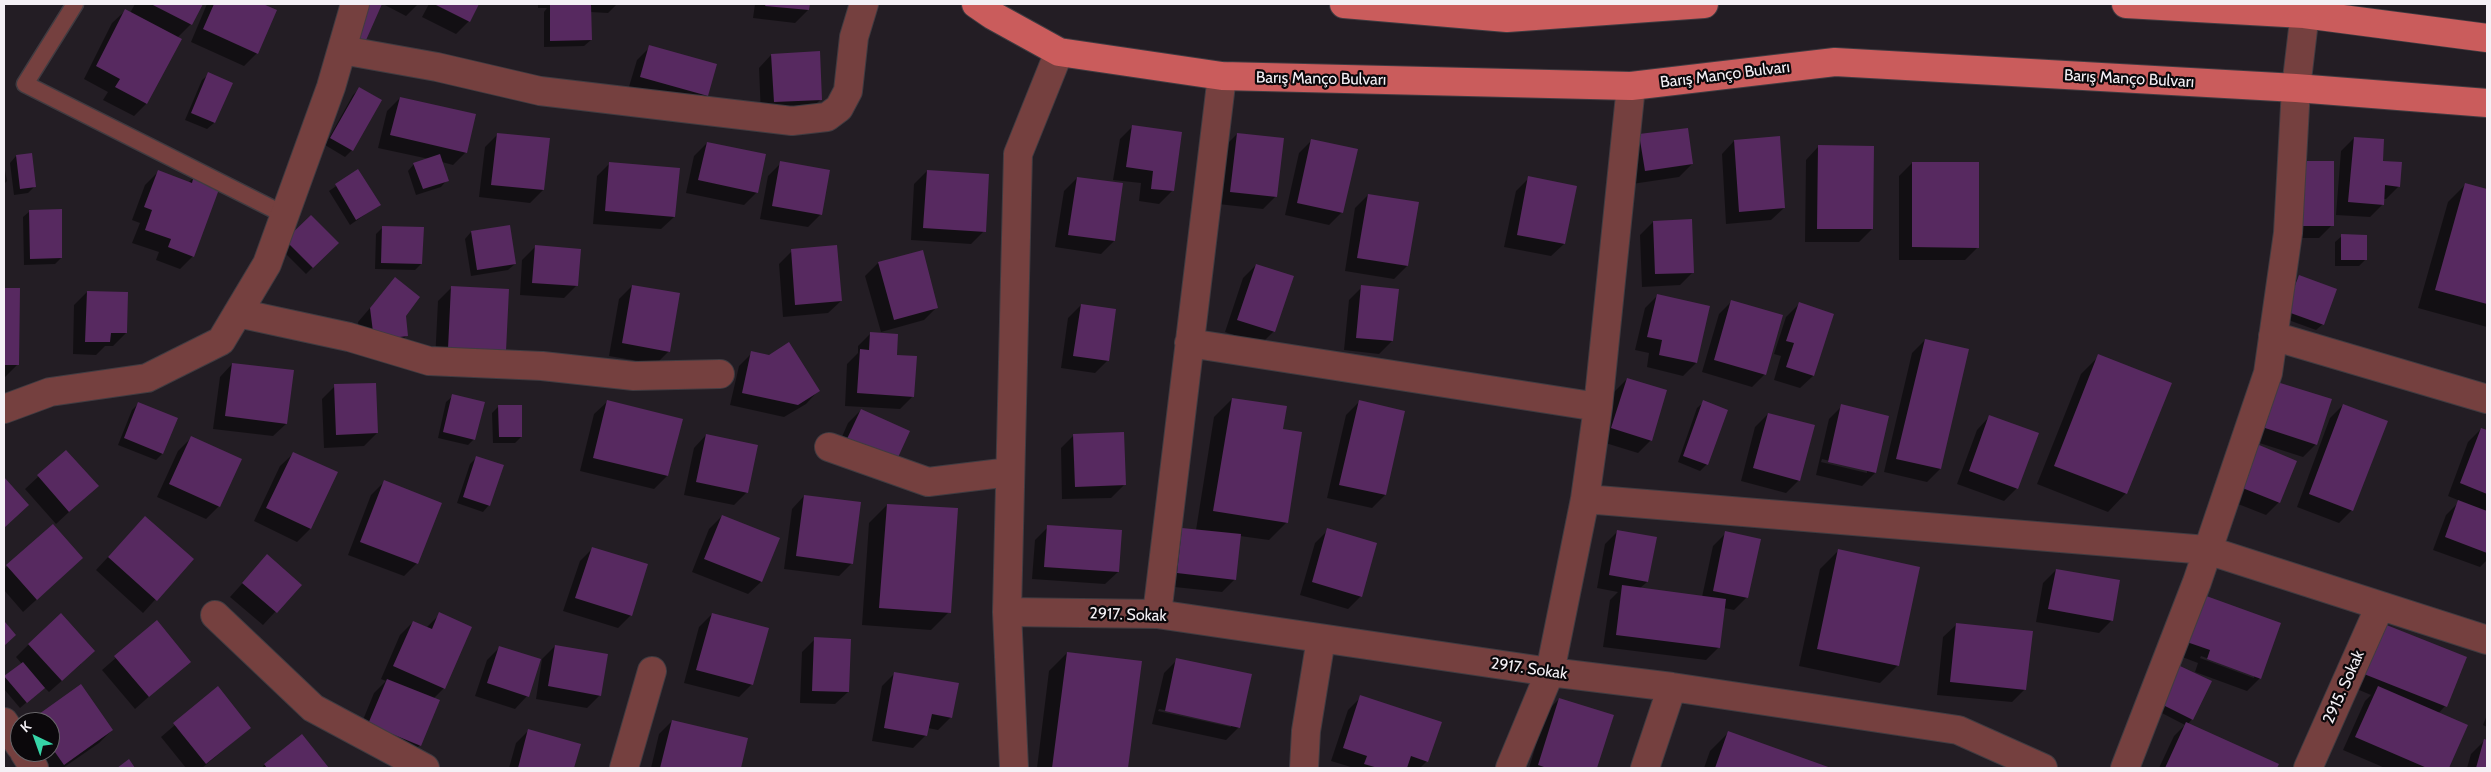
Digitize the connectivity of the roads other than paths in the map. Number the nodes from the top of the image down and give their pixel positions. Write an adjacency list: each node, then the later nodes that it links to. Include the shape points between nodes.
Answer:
1 (75, 4): 17 (lane, via 25,84)
2 (355, 4): 11 (street)
3 (864, 4): 11 (street, via 854,37 848,91 839,108 827,117 792,121 540,91 437,67)
4 (976, 4): 12 (main road, Barış Manço Bulvarı)
5 (1344, 4): 9 (main road)
6 (1704, 4): 9 (main road)
7 (2126, 4): 8 (main road)
8 (2305, 9): 10 (main road); 15 (street)
9 (1508, 11)
10 (2487, 38)
11 (342, 50): 17 (street)
12 (1059, 52): 13 (main road, Barış Manço Bulvarı); 26 (street, via 1018,154)
13 (1222, 76): 14 (main road, Barış Manço Bulvarı); 20 (street)
14 (1632, 86): 15 (main road, Barış Manço Bulvarı, via 1835,62); 23 (street)
15 (2296, 88): 16 (main road, Barış Manço Bulvarı); 19 (street, via 2288,232)
16 (2487, 103)
17 (285, 215): 18 (street, via 267,264)
18 (238, 313): 21 (street, via 349,336 429,361 542,366 634,376); 24 (street, via 221,342 147,378 50,392)
19 (2273, 336): 22 (street); 28 (street, via 2268,373)
20 (1189, 343): 23 (street); 31 (street)
21 (720, 374)
22 (2487, 399)
23 (1598, 407): 27 (street)
24 (4, 409)
25 (829, 447): 26 (street, via 928,482)
26 (1010, 472): 30 (street)
27 (1585, 499): 28 (street); 36 (street)
28 (2207, 550): 29 (street); 45 (street)
29 (2380, 606): 34 (street); 46 (street, 2915. Sokak)
30 (1007, 612): 31 (street, 2917. Sokak); 40 (street)
31 (1157, 614): 33 (street, 2917. Sokak)
32 (215, 615): 38 (street, via 313,708)
33 (1320, 639): 36 (street, 2917. Sokak); 41 (street, via 1306,731)
34 (2487, 640)
35 (652, 671): 39 (street)
36 (1550, 672): 37 (street, 2917. Sokak); 42 (street)
37 (1672, 687): 43 (street); 44 (street, 2917. Sokak, via 1958,730)
38 (425, 768)
39 (624, 768)
40 (1014, 768)
41 (1304, 768)
42 (1510, 768)
43 (1646, 768)
44 (2044, 768)
45 (2126, 768)
46 (2308, 768)

